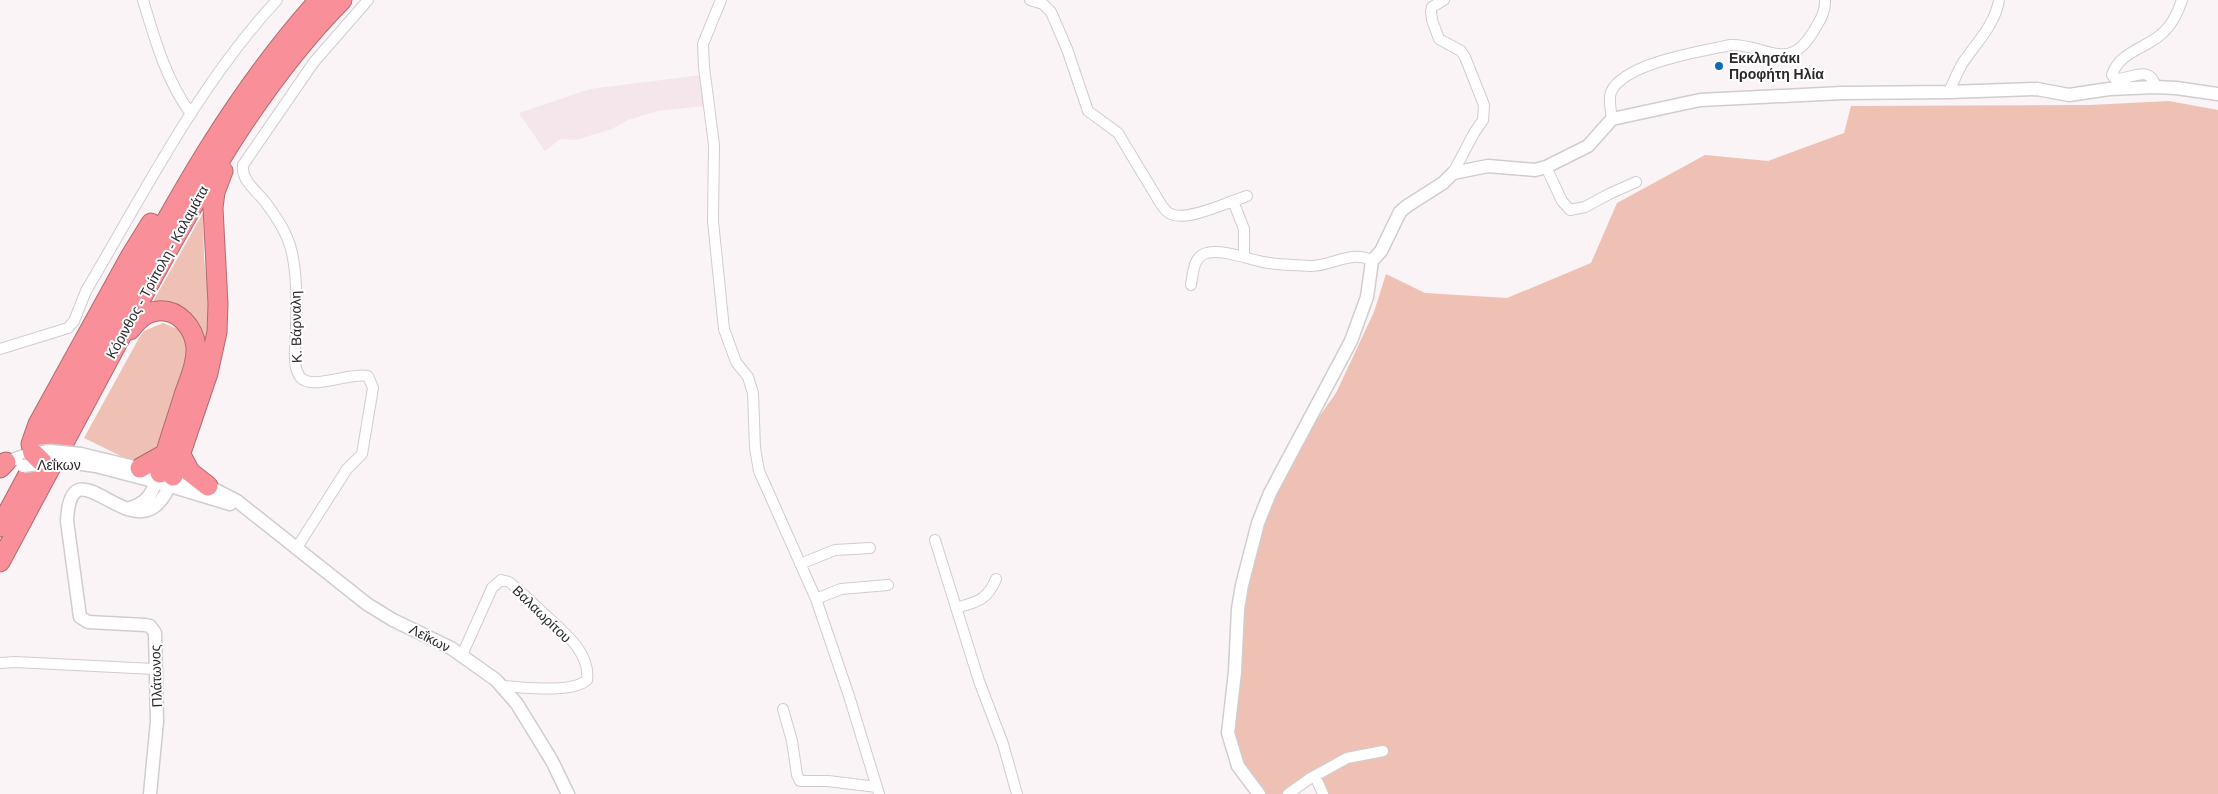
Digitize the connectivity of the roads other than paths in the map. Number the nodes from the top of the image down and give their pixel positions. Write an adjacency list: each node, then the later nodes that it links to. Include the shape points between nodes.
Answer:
1 (143, 0): 16 (street, via 169,78 177,96)
2 (277, 0): 16 (street, via 229,58)
3 (319, 0): 12 (highway, Κόρινθος - Τρίπολη - Καλαμάτα)
4 (342, 0): 12 (highway, Κόρινθος - Τρίπολη - Καλαμάτα)
5 (368, 0): 37 (street, Κ. Βάρναλη, via 334,37 295,88 243,165 243,174 278,221 292,253 296,368 300,377 316,382 360,374 368,376 373,388 362,454 347,469)
6 (721, 0): 39 (street, via 706,32 704,67 714,145 713,221 724,329 736,362 748,377 753,393 759,471)
7 (1030, 0): 22 (street, via 1043,4 1051,12 1088,111 1118,133 1170,214 1193,214)
8 (1444, 0): 19 (street, via 1431,11 1437,34 1466,57 1484,106 1483,120)
9 (1825, 0): 17 (street, via 1822,16 1808,41 1796,52 1778,55 1731,45 1658,62 1635,71 1611,92)
10 (1999, 0): 14 (street, via 1991,24 1963,63)
11 (2182, 0): 13 (street, via 2168,28 2128,54 2112,75 2115,79 2142,74 2154,80)
12 (268, 74): 27 (highway, Κόρινθος - Τρίπολη - Καλαμάτα); 29 (highway, via 242,89 200,148 130,257 34,432 31,444); 31 (highway, via 215,192 213,222 218,321 208,373); 34 (highway, Κόρινθος - Τρίπολη - Καλαμάτα, via 220,128 166,220)
13 (2156, 87): 14 (street, via 2069,95 2037,88); 15 (street)
14 (1948, 92): 17 (street, via 1842,92 1700,100)
15 (2218, 94)
16 (191, 114): 26 (street, via 86,291 70,326)
17 (1612, 119): 18 (street, via 1588,146)
18 (1546, 167): 19 (street, via 1535,170 1488,166); 20 (street, via 1562,201 1570,210 1586,207)
19 (1453, 173): 24 (street, via 1400,212 1387,242)
20 (1636, 182)
21 (1247, 196): 22 (street)
22 (1234, 201): 23 (street, via 1244,229)
23 (1244, 257): 24 (street, via 1270,264 1311,266 1360,256); 25 (street, via 1206,253 1195,263)
24 (1372, 261): 55 (street, via 1367,297 1351,341 1270,493 1258,523 1242,585 1228,733 1236,762)
25 (1191, 285)
26 (0, 349)
27 (97, 378): 31 (highway, via 134,325 144,316 157,311 171,312 186,323 194,338 195,358); 38 (highway, Κόρινθος - Τρίπολη - Καλαμάτα)
28 (78, 458): 29 (street, Λεΐκων, bridge, via 50,451); 30 (street, Λεΐκων); 31 (street, Λεΐκων, via 96,466)
29 (18, 461)
30 (140, 468): 31 (highway)
31 (167, 471): 32 (highway, via 190,472); 33 (street, Λεΐκων); 46 (street, Πλάτωνος, via 162,500 151,510 136,512 125,509 93,491 82,490 69,502 69,532 80,617 88,622 150,626 155,633)
32 (208, 486): 33 (street, Λεΐκων, via 237,501)
33 (255, 516): 37 (street, Λεΐκων)
34 (0, 527)
35 (935, 540): 43 (street)
36 (870, 548): 39 (street, via 835,550)
37 (296, 549): 44 (street, Λεΐκων, via 375,609)
38 (0, 562)
39 (800, 564): 42 (street)
40 (996, 579): 43 (street, via 991,591 980,600)
41 (888, 585): 42 (street, via 841,589)
42 (816, 600): 51 (street)
43 (956, 608): 54 (street)
44 (462, 655): 47 (street, Λεΐκων); 47 (street, Βαλαωρίτου, via 491,590 498,582 507,581 570,638 588,673 587,680 576,686)
45 (0, 664): 46 (street)
46 (154, 669): 52 (street, Πλάτωνος, via 157,721)
47 (502, 686): 53 (street, Λεΐκων, via 552,761)
48 (783, 709): 51 (street, via 793,746 796,775 800,781 828,780)
49 (1383, 751): 50 (street, via 1347,758)
50 (1315, 776): 56 (street); 57 (street)
51 (878, 791)
52 (150, 794)
53 (568, 794)
54 (1017, 794)
55 (1259, 794)
56 (1288, 794)
57 (1323, 794)

